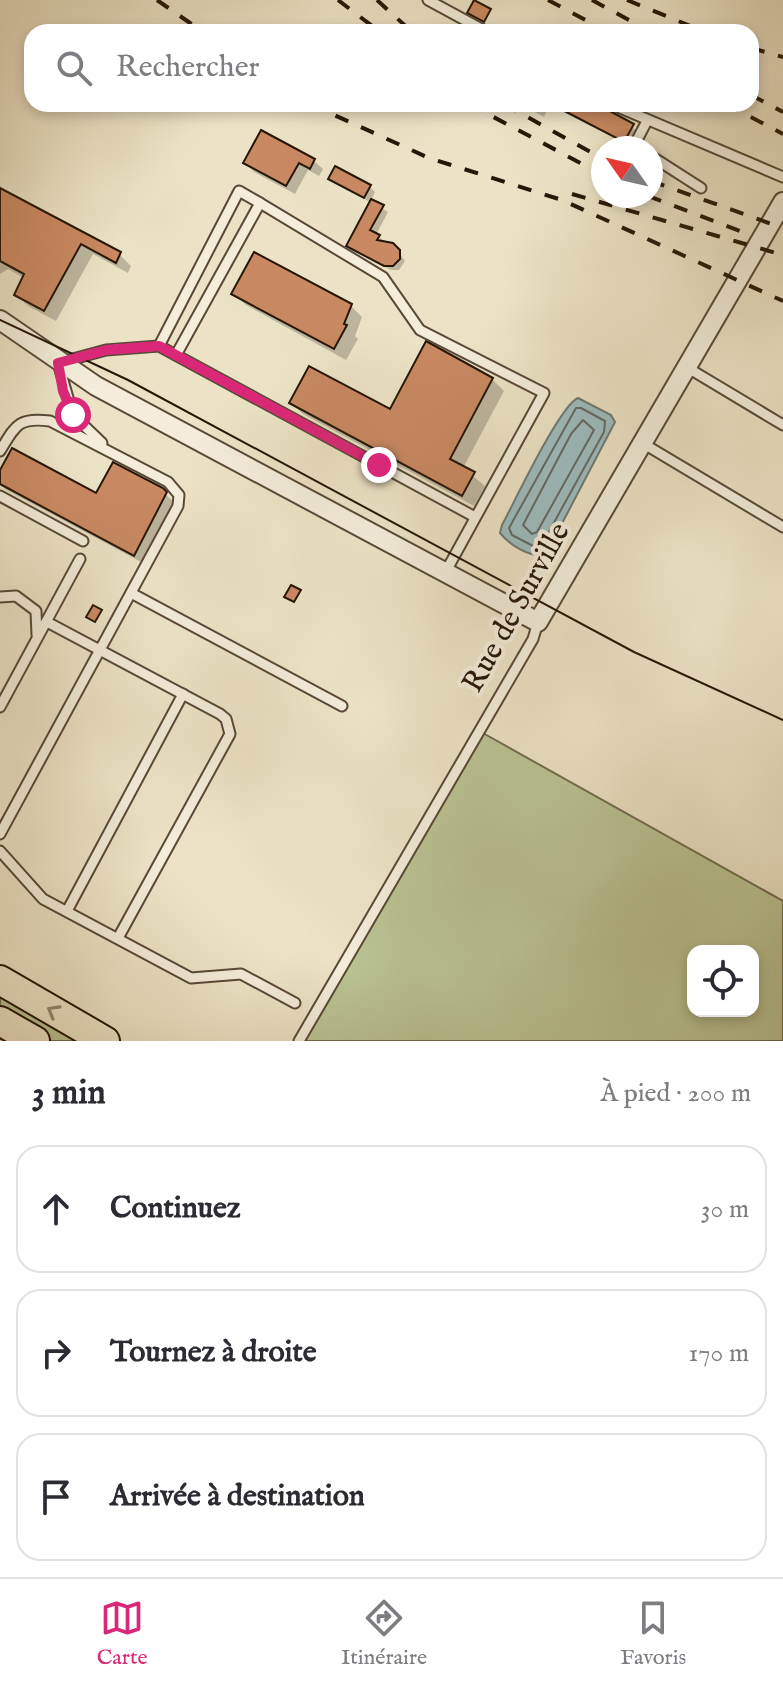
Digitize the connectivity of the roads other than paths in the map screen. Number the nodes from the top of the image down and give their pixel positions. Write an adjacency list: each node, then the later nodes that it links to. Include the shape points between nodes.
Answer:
1 (428, 0): 3 (lane)
2 (440, 0): 3 (lane)
3 (446, 9): 4 (lane)
4 (473, 24)
5 (628, 112): 6 (lane)
6 (647, 121): 7 (lane); 9 (lane)
7 (639, 136)
8 (663, 164): 10 (lane)
9 (783, 177)
10 (701, 188)
11 (783, 202): 17 (street, Rue de Surville)
12 (260, 203): 14 (lane, via 239,191); 15 (lane); 23 (lane, via 383,277 420,330 544,393)
13 (0, 320): 16 (street)
14 (159, 346): 15 (lane); 16 (lane, via 106,350)
15 (176, 355): 23 (lane)
16 (58, 363): 21 (lane, via 73,415); 27 (street)
17 (688, 368): 18 (lane); 19 (street, Rue de Surville)
18 (783, 425)
19 (644, 444): 24 (lane); 31 (street, Rue de Surville)
20 (0, 451): 21 (lane, via 15,425 29,418 50,421)
21 (121, 457): 28 (lane, via 168,482 179,495)
22 (0, 496): 25 (lane)
23 (475, 517): 27 (lane)
24 (783, 527)
25 (83, 541)
26 (80, 559): 30 (lane)
27 (445, 573): 31 (street)
28 (131, 593): 33 (lane); 35 (lane)
29 (0, 597): 32 (lane, via 16,596 36,611)
30 (47, 622): 32 (lane); 33 (lane)
31 (538, 622): 46 (lane, Rue de Surville, via 533,639)
32 (36, 641): 36 (lane)
33 (101, 650): 34 (lane); 37 (lane)
34 (183, 694): 39 (lane); 40 (lane, via 220,714 230,734)
35 (342, 706)
36 (0, 707)
37 (0, 834)
38 (0, 851): 39 (lane, via 35,893)
39 (67, 911): 40 (lane)
40 (118, 938): 42 (lane, via 191,978 241,974)
41 (0, 980): 45 (main road, one-way to 41)
42 (295, 1003)
43 (0, 1021): 44 (main road)
44 (35, 1041)
45 (105, 1041)
46 (299, 1041)

